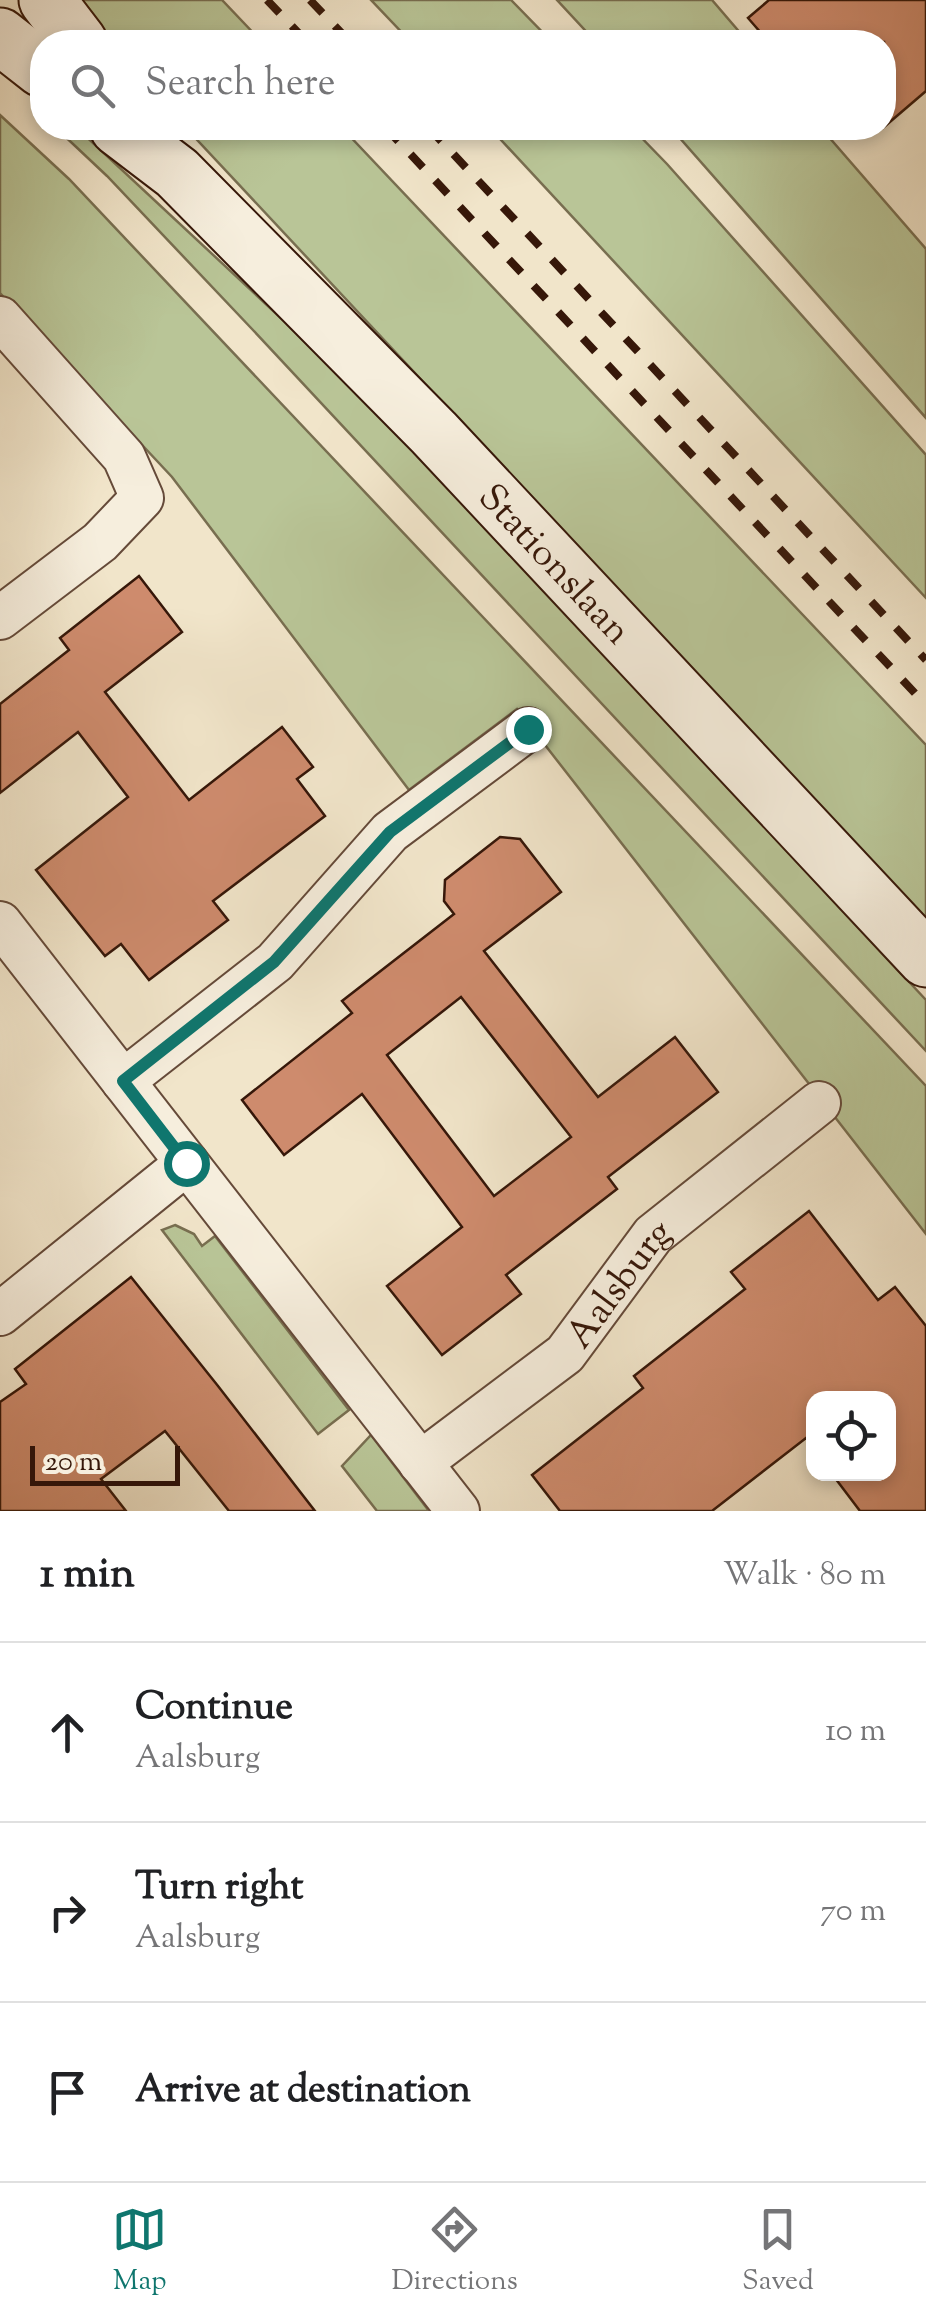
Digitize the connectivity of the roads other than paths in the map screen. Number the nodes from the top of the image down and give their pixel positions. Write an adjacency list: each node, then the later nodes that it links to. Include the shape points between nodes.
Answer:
1 (46, 0): 2 (street)
2 (69, 30)
3 (0, 36): 4 (street)
4 (30, 60)
5 (134, 140): 7 (street, Stationslaan)
6 (151, 140): 7 (street, Stationslaan)
7 (177, 173): 12 (street, Stationslaan, via 434,432)
8 (0, 318): 9 (street, via 124,456 142,498 100,542)
9 (0, 618)
10 (528, 729): 13 (street, via 390,832 274,962)
11 (0, 923): 13 (street)
12 (926, 959)
13 (123, 1081): 15 (street)
14 (819, 1103): 17 (street, Aalsburg, via 653,1235 565,1354)
15 (186, 1163): 16 (street); 17 (street)
16 (0, 1314)
17 (420, 1463): 18 (street)
18 (458, 1511)

